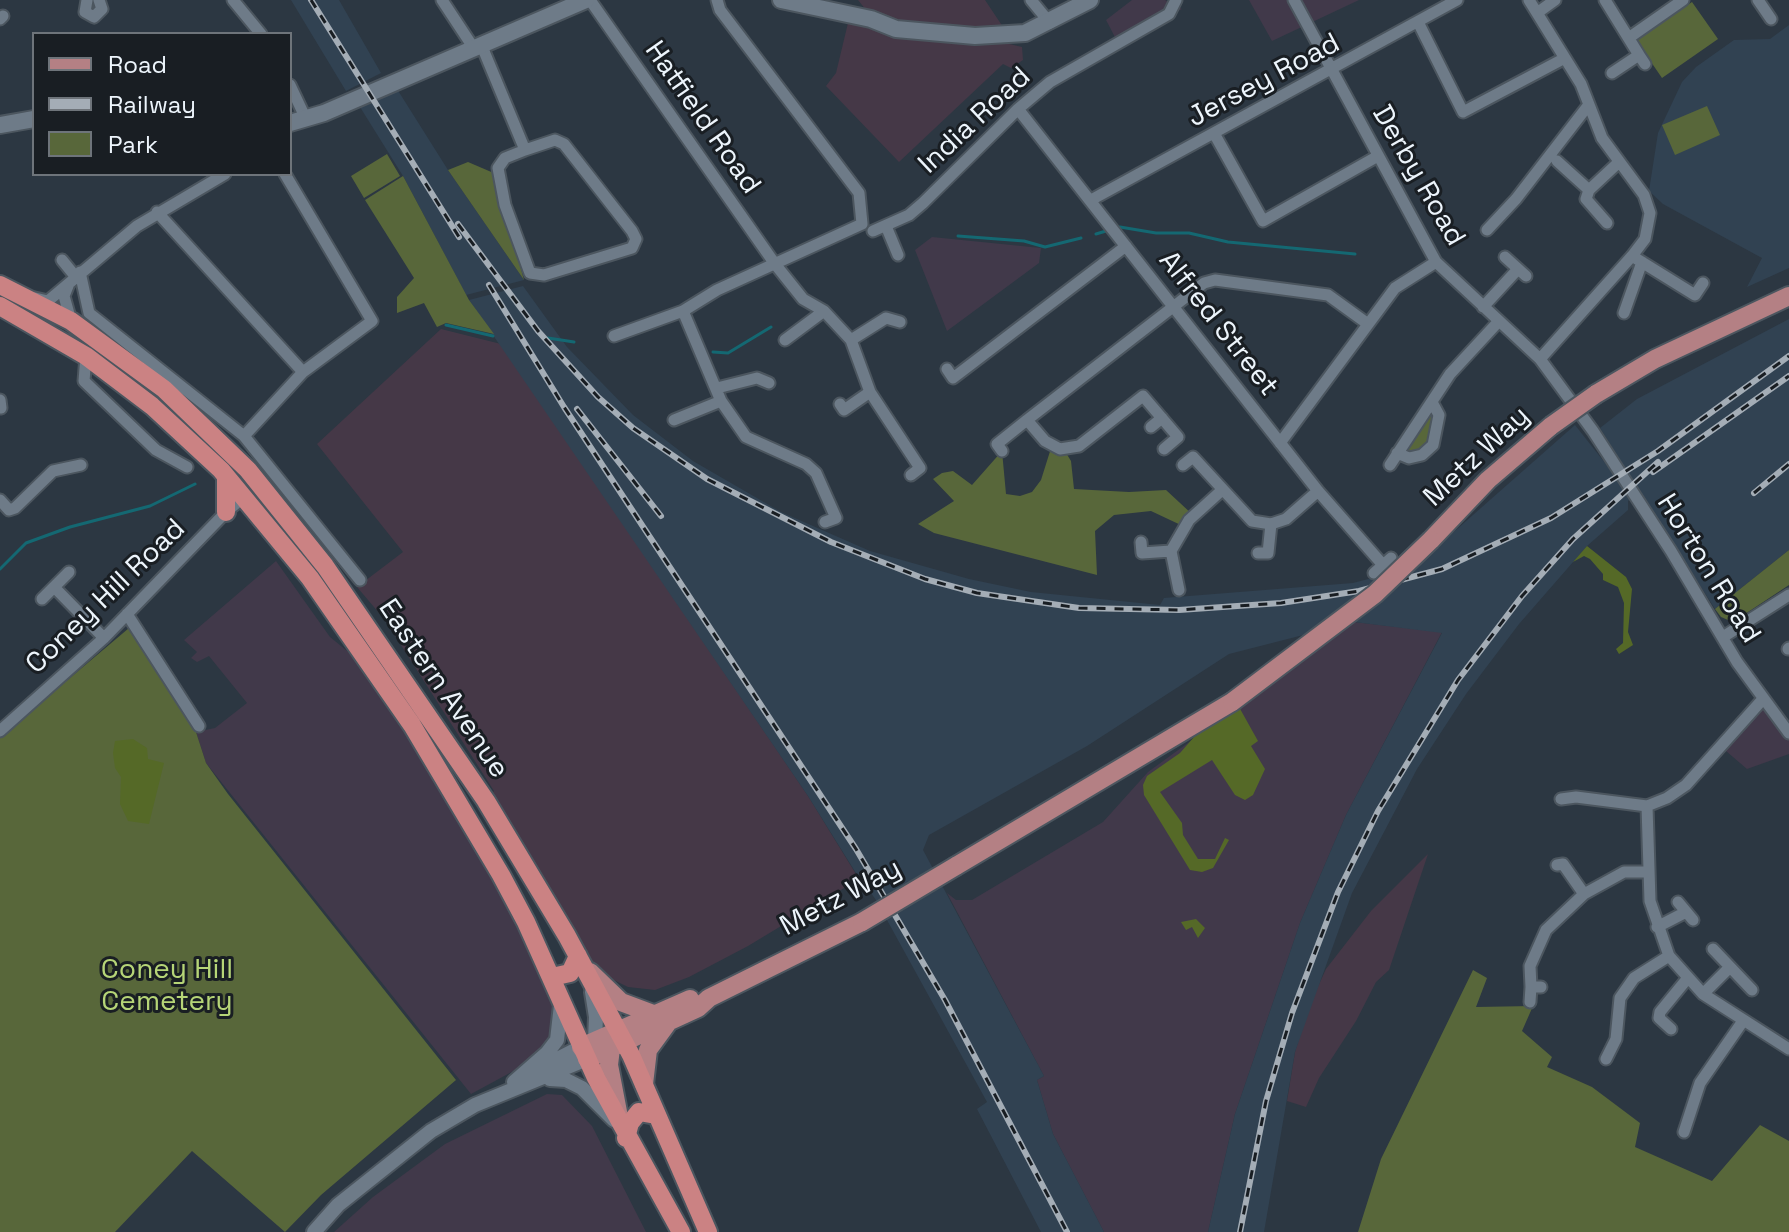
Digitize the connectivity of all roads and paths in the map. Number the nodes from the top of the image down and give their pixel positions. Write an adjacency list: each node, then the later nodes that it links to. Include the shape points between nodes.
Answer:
1 (86, 0): 2 (street, via 85,12 94,17 102,9)
2 (99, 0)
3 (233, 0): 23 (street)
4 (442, 0): 25 (street)
5 (588, 0): 18 (main road); 55 (street, Hatfield Road)
6 (717, 0): 47 (street, via 859,193)
7 (781, 0): 22 (main road, via 926,34 1025,33)
8 (1031, 0): 22 (street)
9 (1090, 0): 22 (main road)
10 (1176, 0): 31 (street, India Road, via 1169,14 1050,82)
11 (1294, 0): 27 (street, Derby Road)
12 (1457, 0): 21 (street, Jersey Road)
13 (1529, 0): 19 (street)
14 (1555, 0): 19 (street)
15 (1605, 0): 24 (street)
16 (1683, 0): 24 (street)
17 (1758, 0): 20 (street)
18 (567, 2): 25 (main road)
19 (1537, 13): 26 (street)
20 (1771, 19)
21 (1418, 22): 26 (street, via 1463,112); 27 (street, Jersey Road)
22 (1050, 23)
23 (259, 32)
24 (1630, 37): 28 (street, via 1642,60)
25 (477, 46): 33 (main road); 36 (street)
26 (1565, 58): 30 (street)
27 (1331, 72): 35 (street, Jersey Road); 37 (street, Derby Road)
28 (1612, 73)
29 (292, 94): 33 (street)
30 (1587, 107): 39 (street); 48 (street)
31 (1018, 109): 43 (street, Alfred Street); 46 (street, India Road, via 923,203)
32 (32, 119): 34 (main road)
33 (298, 121)
34 (0, 125)
35 (1215, 135): 37 (street, via 1263,221); 43 (street, Jersey Road)
36 (525, 150): 36 (street, via 505,158 498,168 505,205 530,273 551,273 632,248 632,231 564,144 555,140)
37 (1378, 156): 54 (street, Derby Road)
38 (1557, 161): 42 (street)
39 (1619, 162): 42 (street); 52 (street, via 1649,206)
40 (221, 176): 44 (street)
41 (286, 176): 76 (street, via 372,321)
42 (1589, 190): 45 (street, via 1586,199)
43 (1091, 200): 49 (street, Alfred Street)
44 (157, 212): 56 (street); 76 (street)
45 (1607, 223)
46 (886, 226): 47 (street, India Road); 50 (street)
47 (868, 228): 55 (street, India Road)
48 (1487, 230)
49 (1126, 246): 61 (street, Alfred Street); 75 (street, via 953,378)
50 (898, 255)
51 (1505, 257): 62 (street, via 1522,272)
52 (1637, 259): 57 (street, via 1695,295); 65 (street); 74 (street)
53 (62, 260): 56 (street)
54 (1436, 262): 62 (street, Derby Road); 69 (street, via 1395,288)
55 (775, 264): 63 (street, India Road); 64 (street, Hatfield Road, via 803,299)
56 (74, 278): 58 (street, via 48,301); 66 (street, via 64,296); 87 (street, via 92,316)
57 (1703, 283)
58 (8, 289): 66 (highway, Eastern Avenue)
59 (1789, 296): 141 (main road, Metz Way, bridge, via 1655,359 1551,426 1488,480 1375,594 1232,702 862,922)
60 (0, 306): 73 (highway, Eastern Avenue)
61 (1174, 306): 69 (street, via 1215,280 1328,295); 85 (street); 88 (street, Alfred Street)
62 (1483, 307): 67 (street, Derby Road)
63 (683, 311): 70 (street, India Road); 78 (street)
64 (824, 311): 71 (street); 72 (street, Hatfield Road)
65 (1624, 313)
66 (71, 321): 99 (highway, Eastern Avenue, via 164,389)
67 (1499, 321): 74 (street, Derby Road); 81 (street)
68 (900, 322): 72 (street, via 886,318)
69 (1368, 324): 88 (street)
70 (614, 336)
71 (785, 340)
72 (851, 340): 79 (street)
73 (86, 356): 95 (street, via 84,381 156,450); 98 (highway, Eastern Avenue, via 152,406)
74 (1540, 359): 96 (street, Derby Road)
75 (947, 369)
76 (303, 372): 87 (street)
77 (769, 383): 78 (street, via 757,378)
78 (717, 388): 80 (street)
79 (870, 392): 82 (street, via 844,410); 97 (street, via 920,468)
80 (721, 401): 84 (street); 106 (street, via 746,437 816,473)
81 (1432, 402): 91 (street); 91 (street, via 1439,415 1433,445 1409,458)
82 (840, 404)
83 (1162, 418): 85 (street, via 1143,396 1079,446 1060,449); 86 (street); 89 (street, via 1178,437)
84 (674, 420)
85 (1027, 420): 90 (street, via 997,444)
86 (1151, 427)
87 (244, 436): 114 (street)
88 (1280, 443): 101 (street, Alfred Street)
89 (1164, 449)
90 (1002, 451)
91 (1397, 453): 94 (street)
92 (81, 465): 104 (street, via 53,471 44,486)
93 (1183, 465): 100 (street, via 1193,457)
94 (1390, 465)
95 (187, 467)
96 (1617, 467): 120 (street, Horton Road)
97 (911, 475)
98 (226, 476): 102 (highway, Eastern Avenue); 105 (highway)
99 (260, 484): 102 (highway); 135 (highway, Eastern Avenue, via 325,566 486,801)
100 (1221, 491): 108 (street, via 1252,521); 110 (street, via 1189,520)
101 (1318, 491): 108 (street, via 1286,519); 112 (street, Alfred Street)
102 (245, 496): 105 (street, Coney Hill Road); 137 (highway, Eastern Avenue, via 310,578 412,725 501,875)
103 (0, 500): 104 (street)
104 (9, 510): 107 (street)
105 (226, 512): 119 (street, Coney Hill Road)
106 (836, 518)
107 (19, 521)
108 (1271, 524): 111 (street, via 1268,553)
109 (1141, 542): 110 (street, via 1142,553)
110 (1171, 551): 116 (street)
111 (1258, 553)
112 (1383, 566)
113 (69, 572): 115 (street)
114 (360, 580)
115 (54, 587): 118 (street); 121 (street)
116 (1179, 590)
117 (1789, 595): 120 (street)
118 (42, 599)
119 (127, 614): 121 (street, Coney Hill Road); 123 (street)
120 (1723, 637): 122 (street, Horton Road)
121 (104, 638): 124 (street, Coney Hill Road)
122 (1763, 699): 125 (street, Horton Road); 127 (street, via 1686,785)
123 (199, 726)
124 (0, 731)
125 (1789, 733)
126 (1561, 799): 127 (street)
127 (1647, 806): 129 (street)
128 (1563, 863): 130 (street)
129 (1646, 872): 130 (street, via 1624,872); 132 (street)
130 (1584, 894): 143 (street, via 1546,930 1530,966 1536,987)
131 (1678, 902): 132 (street, via 1690,916)
132 (1657, 927): 134 (street)
133 (1713, 949): 136 (street)
134 (1669, 956): 138 (street); 150 (street, via 1634,978 1620,998)
135 (580, 960): 137 (highway, via 570,973); 144 (main road, via 621,1002); 148 (highway, Eastern Avenue)
136 (1730, 967): 139 (street); 140 (street)
137 (552, 977): 142 (highway, Eastern Avenue)
138 (1687, 979): 140 (street); 147 (street, via 1660,1012 1659,1018)
139 (1752, 990)
140 (1703, 994): 146 (street)
141 (709, 998): 144 (main road, Metz Way, via 695,997); 145 (main road, Metz Way)
142 (561, 999): 148 (highway, Eastern Avenue); 153 (street, via 557,1040)
143 (1530, 1002)
144 (653, 1014): 148 (main road, Metz Way)
145 (672, 1020): 148 (main road, Metz Way); 152 (main road, via 648,1050)
146 (1743, 1021): 149 (street); 155 (street, via 1700,1083)
147 (1671, 1029)
148 (602, 1045): 151 (street, Metz Way); 152 (highway, Eastern Avenue); 153 (street, Metz Way); 156 (highway, Eastern Avenue)
149 (1786, 1051)
150 (1612, 1057)
151 (545, 1079): 153 (street, Metz Way); 156 (street, via 582,1088)
152 (644, 1084): 154 (highway, Eastern Avenue)
153 (509, 1087): 157 (street, Metz Way, via 431,1131 338,1205)
154 (656, 1115): 156 (highway, via 639,1112); 159 (highway, Eastern Avenue)
155 (1690, 1126)
156 (624, 1134): 158 (highway, Eastern Avenue)
157 (314, 1232)
158 (681, 1232)
159 (708, 1232)

